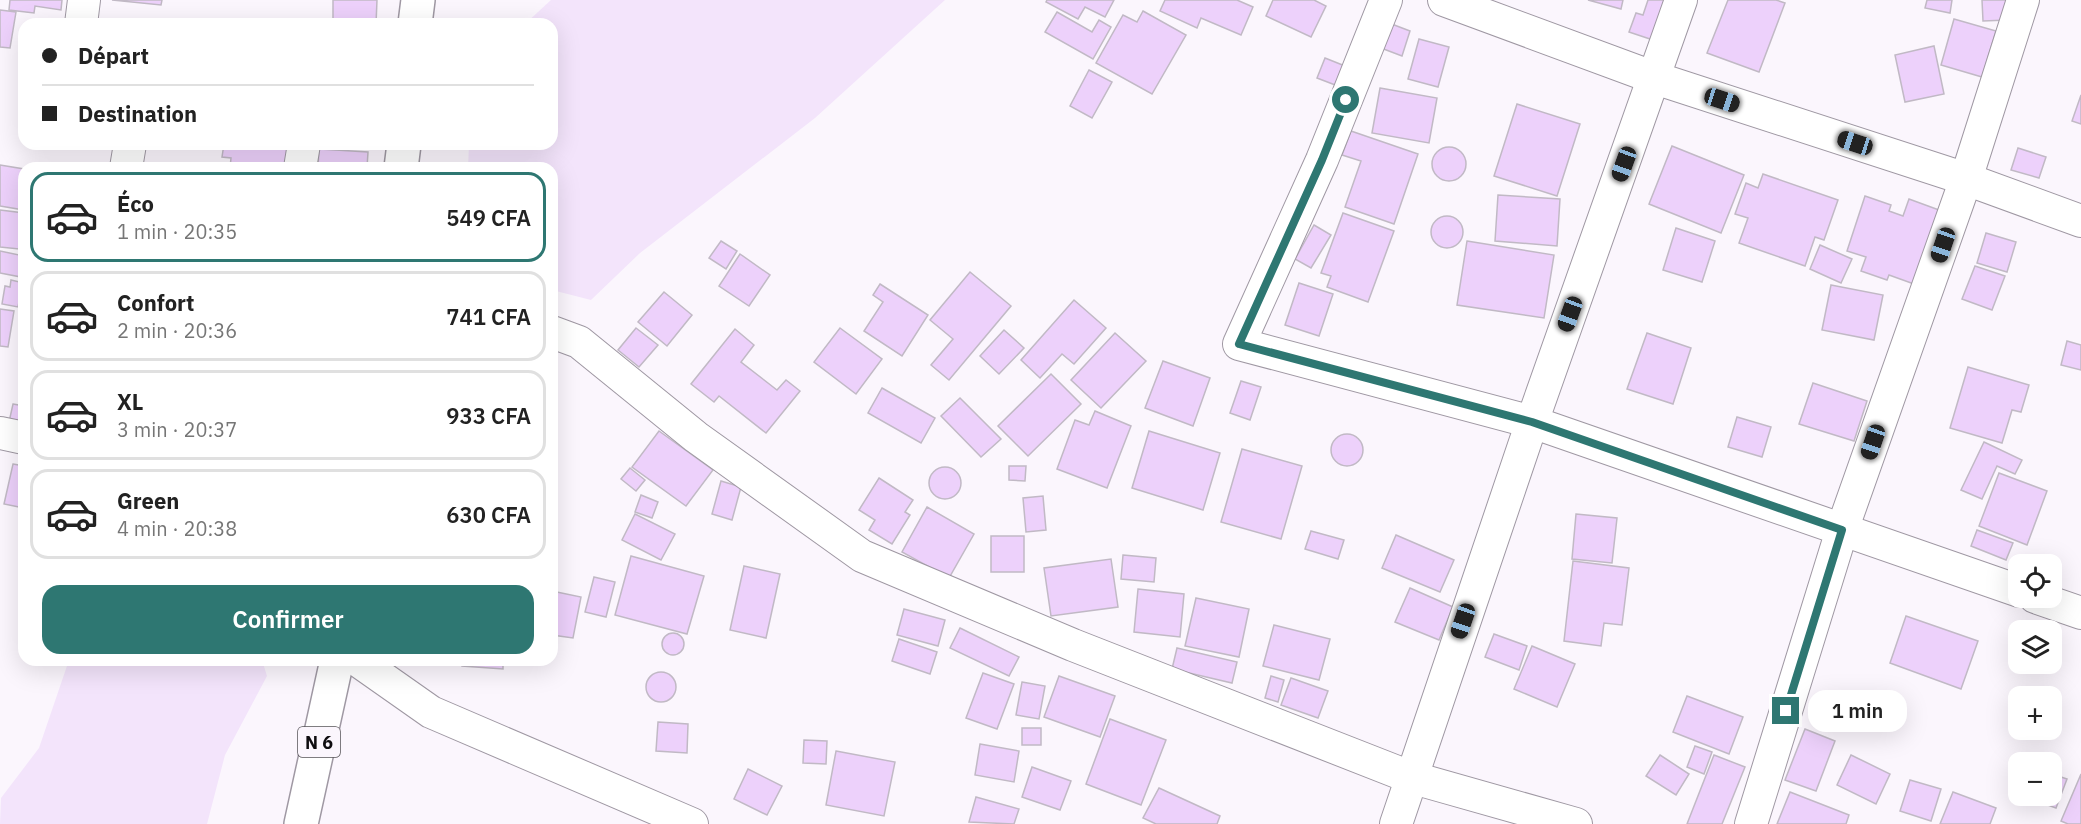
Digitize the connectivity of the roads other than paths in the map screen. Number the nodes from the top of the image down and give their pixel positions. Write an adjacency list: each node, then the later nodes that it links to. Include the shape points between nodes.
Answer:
1 (84, 0): 7 (street)
2 (418, 0): 8 (main road)
3 (1386, 0): 13 (street, via 1322,160 1239,344)
4 (1444, 0): 9 (street)
5 (1681, 0): 9 (street)
6 (2023, 0): 10 (street)
7 (82, 18)
8 (416, 18)
9 (1655, 78): 10 (street); 13 (street)
10 (1966, 179): 11 (street); 16 (street)
11 (2081, 221)
12 (558, 334): 22 (street, via 579,342 696,437 862,556 1073,645)
13 (1532, 422): 16 (street); 22 (street)
14 (0, 433): 15 (street)
15 (18, 437)
16 (1842, 530): 17 (street); 27 (street)
17 (2008, 587)
18 (2062, 606): 19 (street)
19 (2081, 613)
20 (336, 666): 23 (main road, N 6)
21 (366, 666): 24 (street, via 431,712)
22 (1410, 777): 25 (street); 26 (street)
23 (301, 824)
24 (692, 824)
25 (1396, 824)
26 (1576, 824)
27 (1751, 824)

